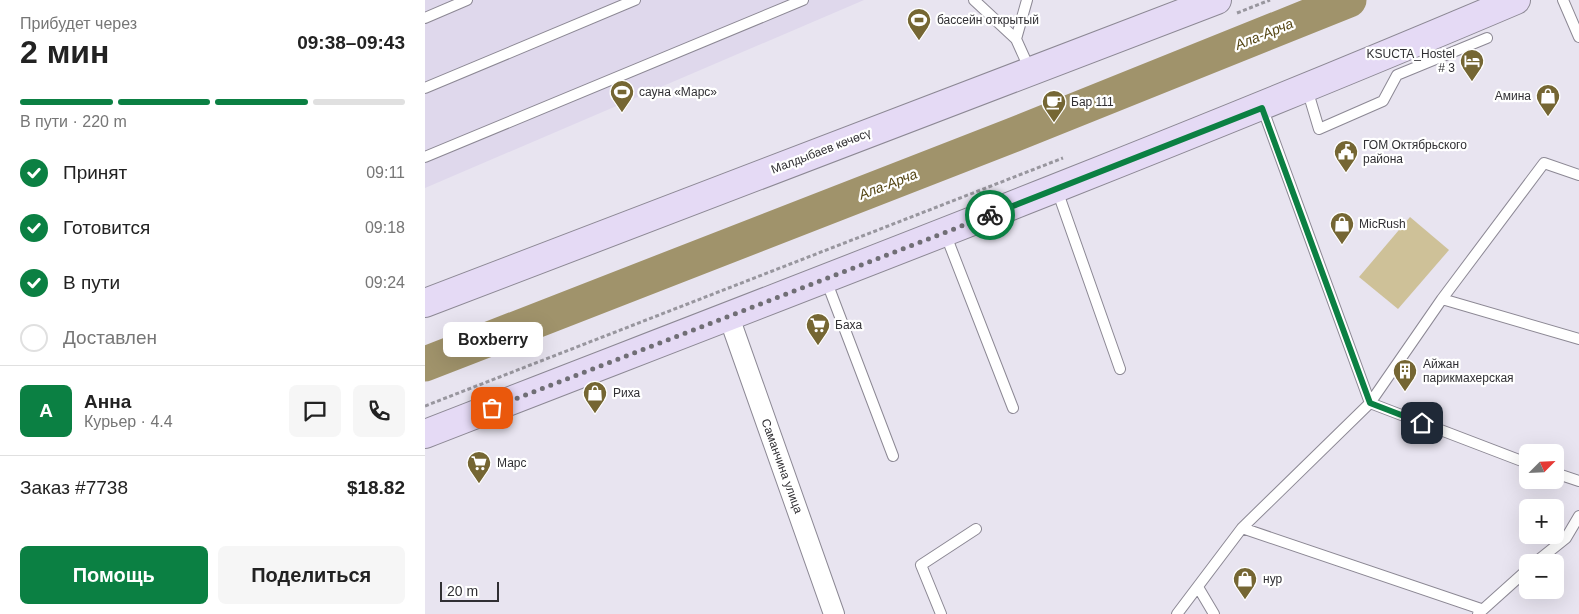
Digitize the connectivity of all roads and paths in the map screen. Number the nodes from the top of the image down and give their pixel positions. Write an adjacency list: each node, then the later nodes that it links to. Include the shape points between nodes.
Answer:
1 (467, 0): 9 (lane)
2 (635, 0): 14 (lane)
3 (803, 0): 17 (lane)
4 (974, 0): 12 (lane)
5 (1027, 0): 12 (lane)
6 (1217, 0): 13 (street, Малдыбаев көчөсү)
7 (1516, 0): 15 (street)
8 (1563, 0): 10 (lane)
9 (425, 18)
10 (1579, 37)
11 (1487, 38): 15 (lane, via 1397,75 1383,101 1319,129)
12 (1016, 39): 13 (lane)
13 (1030, 70): 24 (street, Малдыбаев көчөсү)
14 (425, 88)
15 (1307, 89): 16 (street)
16 (1262, 108): 20 (street); 28 (lane)
17 (425, 157)
18 (1064, 158): 29 (path)
19 (1579, 175): 23 (lane, via 1543,163)
20 (1057, 189): 21 (street); 27 (lane)
21 (945, 232): 22 (street); 30 (lane)
22 (826, 280): 25 (street); 32 (lane)
23 (1442, 298): 26 (lane); 28 (lane)
24 (425, 303)
25 (729, 317): 31 (street); 43 (street, Саманчина улица)
26 (1579, 338)
27 (1120, 369)
28 (1370, 403): 33 (lane); 37 (lane)
29 (425, 406)
30 (1013, 408)
31 (425, 434)
32 (893, 456)
33 (1519, 460)
34 (1564, 477): 35 (lane)
35 (1579, 481)
36 (1579, 516): 39 (lane, via 1565,538)
37 (1241, 528): 41 (lane); 42 (lane)
38 (976, 530): 44 (lane, via 921,565)
39 (1546, 554)
40 (1519, 577): 42 (lane)
41 (1198, 587): 45 (lane); 46 (lane)
42 (1479, 611)
43 (835, 614)
44 (941, 614)
45 (1177, 614)
46 (1214, 614)

